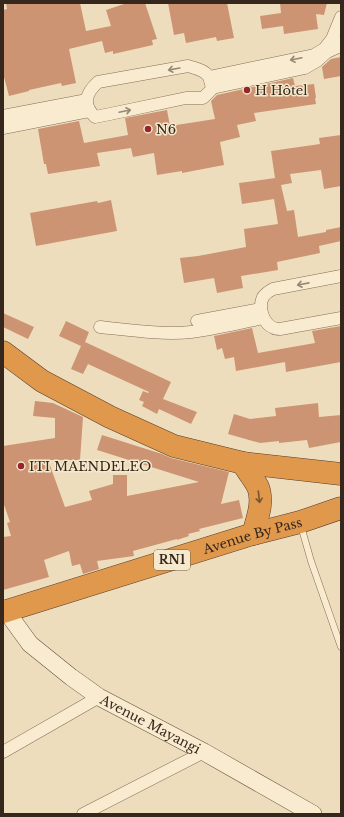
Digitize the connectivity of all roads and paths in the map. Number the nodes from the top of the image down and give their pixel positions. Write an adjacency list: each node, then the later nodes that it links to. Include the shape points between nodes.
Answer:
1 (341, 17): 3 (street, one-way to 3, via 332,38 324,49 314,55)
2 (341, 42): 3 (street, via 340,46 305,68)
3 (210, 82): 4 (street, one-way to 3, via 95,117 186,98 203,98 211,90); 4 (street, one-way to 4, via 206,73 188,66 98,82 87,94)
4 (88, 105): 5 (street); 6 (street)
5 (3, 116)
6 (3, 128)
7 (341, 276): 8 (street, one-way to 8, via 274,289 264,297)
8 (262, 313): 9 (street, via 268,325 274,329); 10 (street); 11 (street, via 238,324 190,332 158,333)
9 (341, 318)
10 (197, 321)
11 (100, 327)
12 (3, 352): 13 (highway, via 42,382 110,417 174,446)
13 (242, 463): 14 (highway); 17 (highway, one-way to 17, via 258,487 260,497)
14 (341, 474)
15 (341, 508): 16 (highway, Avenue By Pass / RN1)
16 (300, 522): 17 (highway, Avenue By Pass / RN1); 19 (lane)
17 (253, 534): 18 (highway, Avenue By Pass / RN1)
18 (4, 612): 20 (street, Avenue Mayangi, via 30,644)
19 (341, 647)
20 (100, 697): 21 (street); 22 (street, Avenue Mayangi)
21 (3, 752)
22 (204, 752): 23 (street); 24 (street, Avenue Mayangi)
23 (83, 814)
24 (313, 814)

